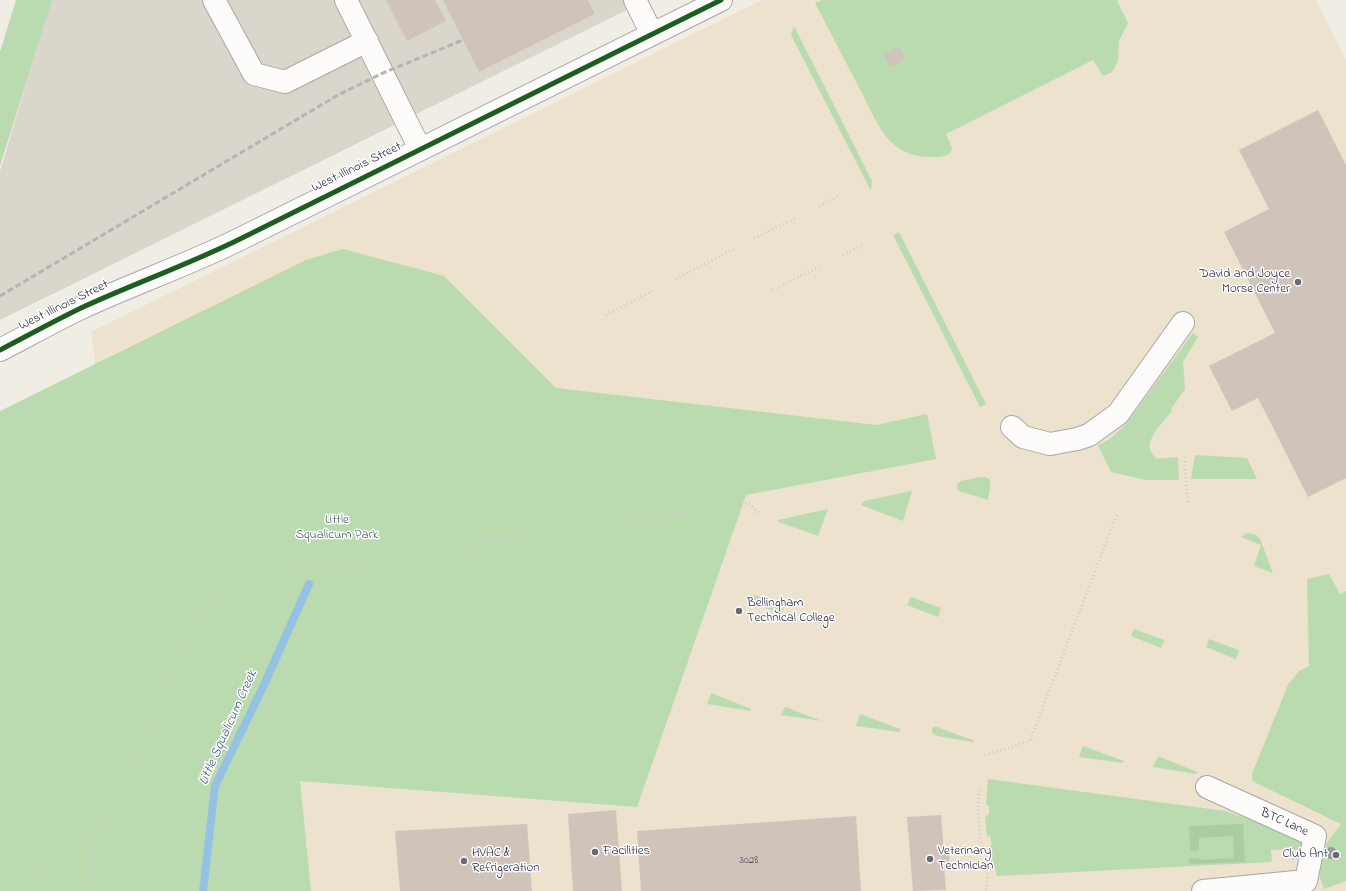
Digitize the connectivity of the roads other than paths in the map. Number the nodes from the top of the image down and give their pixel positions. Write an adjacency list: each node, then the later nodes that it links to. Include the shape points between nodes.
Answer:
1 (214, 0): 6 (street, via 254,74 285,82)
2 (346, 0): 6 (street)
3 (635, 0): 5 (street)
4 (721, 0): 5 (street, West Illinois Street)
5 (652, 34): 7 (street, West Illinois Street)
6 (367, 41): 7 (street)
7 (420, 149): 9 (street, West Illinois Street, via 238,240 81,309)
8 (1184, 323): 10 (street, via 1118,414 1089,435 1050,444 1023,437)
9 (0, 350)
10 (1012, 428)
11 (1207, 787): 12 (street, BTC Lane, via 1315,836 1306,881)
12 (1203, 891)

